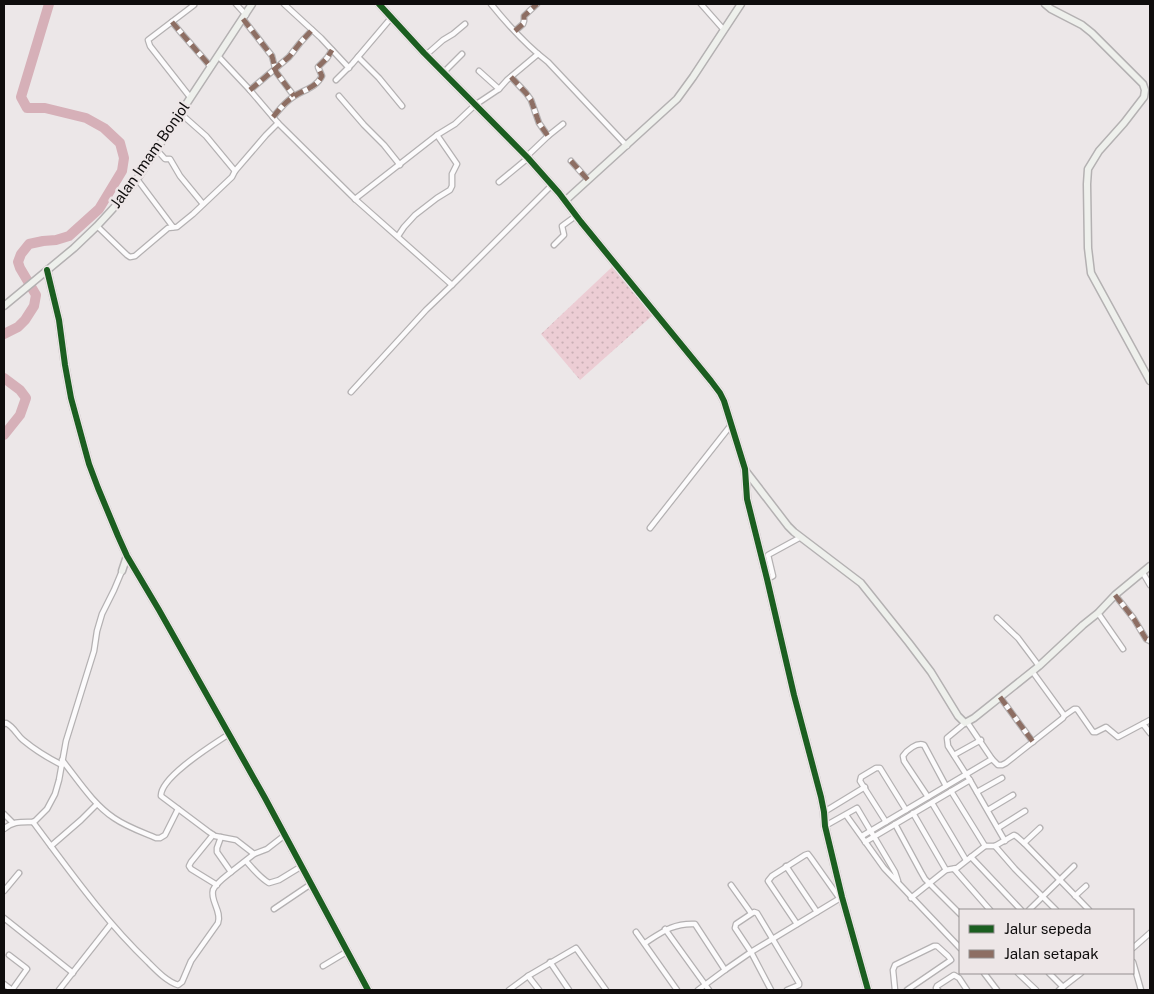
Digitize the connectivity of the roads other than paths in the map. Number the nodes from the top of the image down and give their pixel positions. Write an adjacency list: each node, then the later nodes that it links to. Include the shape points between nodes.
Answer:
1 (236, 4): 11 (street)
2 (284, 4): 15 (street)
3 (379, 4): 12 (street)
4 (491, 4): 17 (street)
5 (537, 4): 17 (street)
6 (701, 4): 16 (street)
7 (741, 4): 16 (street)
8 (1045, 4): 65 (street, via 1092,33 1143,84 1145,90 1144,97 1090,165 1086,184 1091,273)
9 (194, 5): 13 (street)
10 (251, 5): 11 (street, Jalan Imam Bonjol)
11 (244, 17): 21 (street, Jalan Imam Bonjol); 26 (street, via 272,56)
12 (391, 18): 22 (street); 23 (street)
13 (172, 22): 24 (street); 35 (street, via 148,42)
14 (465, 24): 22 (street)
15 (312, 30): 18 (street); 26 (street)
16 (724, 30): 44 (street, via 677,99)
17 (515, 31): 20 (street)
18 (332, 50): 25 (street); 33 (street, via 319,65 320,80)
19 (462, 54): 28 (street)
20 (538, 54): 29 (street); 44 (street)
21 (218, 56): 24 (street, Jalan Imam Bonjol); 32 (street)
22 (426, 56): 28 (street)
23 (358, 57): 25 (street); 37 (street)
24 (211, 67): 35 (street, Jalan Imam Bonjol)
25 (349, 68): 30 (street)
26 (274, 69): 32 (street); 33 (street)
27 (479, 71): 31 (street)
28 (443, 73): 36 (street)
29 (511, 77): 31 (street); 43 (street, via 526,92 538,123)
30 (336, 80)
31 (499, 89): 36 (street)
32 (250, 90): 39 (street)
33 (294, 96): 39 (street)
34 (339, 96): 48 (street)
35 (190, 97): 38 (street, Jalan Imam Bonjol)
36 (474, 105): 42 (street); 46 (street)
37 (402, 106)
38 (180, 113): 45 (street, Jalan Imam Bonjol); 49 (street, via 206,136)
39 (273, 117): 40 (street)
40 (278, 123): 49 (street); 54 (street)
41 (564, 124): 43 (street)
42 (438, 135): 48 (street); 60 (street, via 457,164 452,174 452,187 415,215)
43 (548, 136): 46 (street)
44 (627, 146): 51 (street)
45 (156, 149): 50 (street, Jalan Imam Bonjol); 56 (street, via 170,159)
46 (527, 158): 52 (street); 53 (street)
47 (571, 160): 51 (street)
48 (400, 165): 54 (street)
49 (235, 171): 56 (street)
50 (137, 178): 58 (street, Jalan Imam Bonjol); 59 (street)
51 (588, 180): 55 (street)
52 (499, 182)
53 (552, 185): 55 (street); 63 (street)
54 (355, 199): 60 (street)
55 (567, 203): 57 (street)
56 (204, 204): 59 (street, via 184,222)
57 (576, 214): 61 (street, via 562,226 564,235); 67 (street, via 720,393)
58 (97, 226): 59 (street, via 132,257); 62 (street, Jalan Imam Bonjol)
59 (173, 227)
60 (398, 236): 63 (street)
61 (554, 245)
62 (47, 270): 64 (street, Jalan Imam Bonjol); 71 (street, via 59,320 71,398 85,452)
63 (452, 285): 66 (street)
64 (4, 306)
65 (1150, 381)
66 (351, 392)
67 (731, 425): 68 (street); 69 (street)
68 (744, 469): 70 (street, via 788,526); 76 (street, via 747,499)
69 (650, 528)
70 (801, 537): 76 (street, via 768,555 773,576); 88 (street, via 861,583 925,663 960,719)
71 (126, 556): 73 (street); 74 (street)
72 (1150, 566): 75 (street)
73 (134, 568): 74 (street); 92 (street)
74 (122, 571): 97 (street, via 102,614)
75 (1143, 573): 77 (street); 78 (street)
76 (767, 579): 112 (street)
77 (1150, 585)
78 (1115, 595): 79 (street); 81 (street)
79 (1098, 613): 82 (street); 83 (street)
80 (996, 618): 83 (street, via 1018,638)
81 (1150, 641)
82 (1123, 649)
83 (1039, 666): 84 (street)
84 (1032, 672): 85 (street); 86 (street)
85 (1000, 697): 88 (street); 94 (street)
86 (1064, 716): 90 (street, via 1076,709 1093,732 1106,727 1118,737); 94 (street)
87 (1150, 720): 90 (street)
88 (966, 722): 93 (street); 95 (street, via 947,738)
89 (4, 724): 97 (street, via 11,725 22,740 48,758)
90 (1143, 724): 91 (street)
91 (1150, 733)
92 (229, 734): 109 (street, via 192,759 163,788 161,796); 127 (street)
93 (981, 740): 95 (street); 96 (street)
94 (1033, 742): 96 (street, via 1002,765)
95 (954, 756): 98 (street)
96 (992, 759): 98 (street)
97 (62, 763): 108 (street); 117 (street, via 52,801)
98 (966, 774): 100 (street); 101 (street)
99 (1002, 778): 104 (street)
100 (970, 780): 103 (street); 104 (street)
101 (946, 786): 106 (street); 106 (street, via 924,746 918,744 903,756)
102 (865, 787): 110 (street, via 861,777 880,768); 112 (street); 118 (street)
103 (951, 791): 107 (street); 135 (street)
104 (977, 792): 111 (street)
105 (1013, 795): 111 (street)
106 (928, 797): 110 (street)
107 (932, 802): 114 (street); 140 (street)
108 (97, 804): 109 (street, via 129,827 158,839 165,835); 134 (street)
109 (178, 809): 126 (street)
110 (906, 810): 118 (street)
111 (988, 810): 122 (street)
112 (824, 812): 121 (street)
113 (1025, 812): 122 (street)
114 (913, 813): 120 (street); 145 (street)
115 (4, 814): 119 (street)
116 (846, 814): 121 (street); 125 (street, via 857,808); 128 (street)
117 (33, 822): 119 (street); 134 (street)
118 (886, 822): 125 (street)
119 (13, 823): 124 (street)
120 (895, 824): 129 (street); 150 (street, via 917,867)
121 (825, 826): 158 (street)
122 (998, 828): 131 (street)
123 (1040, 828): 133 (street)
124 (4, 829)
125 (870, 831): 128 (street); 129 (street)
126 (213, 834): 130 (street); 152 (street, via 189,866)
127 (286, 835): 137 (street); 141 (street)
128 (862, 836): 132 (street)
129 (874, 836): 132 (street); 149 (street)
130 (222, 838): 137 (street, via 236,840); 146 (street, via 217,852)
131 (1005, 841): 133 (street, via 1016,836); 136 (street)
132 (865, 842): 149 (street)
133 (1024, 843): 148 (street)
134 (51, 846): 170 (street)
135 (985, 846): 136 (street); 138 (street)
136 (995, 846): 157 (street)
137 (254, 854): 139 (street)
138 (971, 857): 140 (street); 162 (street)
139 (246, 860): 141 (street, via 270,884); 146 (street)
140 (966, 860): 144 (street)
141 (302, 866): 151 (street)
142 (786, 866): 158 (street, via 808,854); 166 (street); 171 (street, via 768,881)
143 (1074, 866): 148 (street)
144 (954, 869): 145 (street); 161 (street)
145 (946, 870): 150 (street)
146 (230, 872): 152 (street)
147 (19, 874): 155 (street)
148 (1060, 880): 156 (street); 157 (street)
149 (898, 883): 159 (street)
150 (930, 883): 159 (street); 168 (street)
151 (312, 884): 160 (street); 179 (street)
152 (218, 885): 193 (street, via 213,892 218,923)
153 (731, 885): 167 (street)
154 (1086, 886): 156 (street)
155 (4, 891)
156 (1075, 896): 165 (street)
157 (1042, 897): 163 (street); 164 (street)
158 (841, 898): 166 (street); 210 (street)
159 (911, 898): 177 (street)
160 (274, 909)
161 (989, 909)
162 (1020, 909)
163 (1030, 909)
164 (1055, 909)
165 (1088, 909)
166 (817, 912): 171 (street)
167 (751, 913): 175 (street, via 757,913); 180 (street, via 735,928)
168 (959, 913)
169 (4, 918): 186 (street)
170 (111, 924): 186 (street); 193 (street, via 159,973)
171 (797, 924): 175 (street)
172 (665, 929): 176 (street); 185 (street, via 696,924); 194 (street)
173 (636, 932): 176 (street)
174 (1150, 933): 178 (street)
175 (772, 939): 180 (street); 209 (street, via 799,985)
176 (645, 943): 205 (street)
177 (959, 947)
178 (1134, 947)
179 (348, 951): 183 (street); 200 (street)
180 (751, 952): 185 (street); 208 (street)
181 (9, 955): 197 (street, via 27,970)
182 (550, 962): 191 (street); 203 (street); 204 (street, via 577,948)
183 (323, 966)
184 (1134, 966): 216 (street)
185 (725, 970): 194 (street)
186 (73, 973): 198 (street)
187 (985, 974): 195 (street)
188 (1019, 974): 215 (street)
189 (1050, 974): 196 (street)
190 (1080, 974): 196 (street)
191 (528, 976): 201 (street); 202 (street)
192 (4, 984): 197 (street)
193 (178, 985): 199 (street)
194 (704, 985): 206 (street); 207 (street)
195 (996, 989)
196 (1061, 989)
197 (12, 990)
198 (59, 990)
199 (181, 990)
200 (368, 990)
201 (509, 990)
202 (538, 990)
203 (569, 990)
204 (605, 990)
205 (677, 990)
206 (698, 990)
207 (709, 990)
208 (771, 990)
209 (787, 990)
210 (868, 990)
211 (895, 990): 212 (street, via 893,970 897,962 934,946 948,956 951,960)
212 (907, 990)
213 (938, 990): 214 (street, via 937,986 954,975)
214 (967, 990)
215 (1036, 990)
216 (1140, 990)

